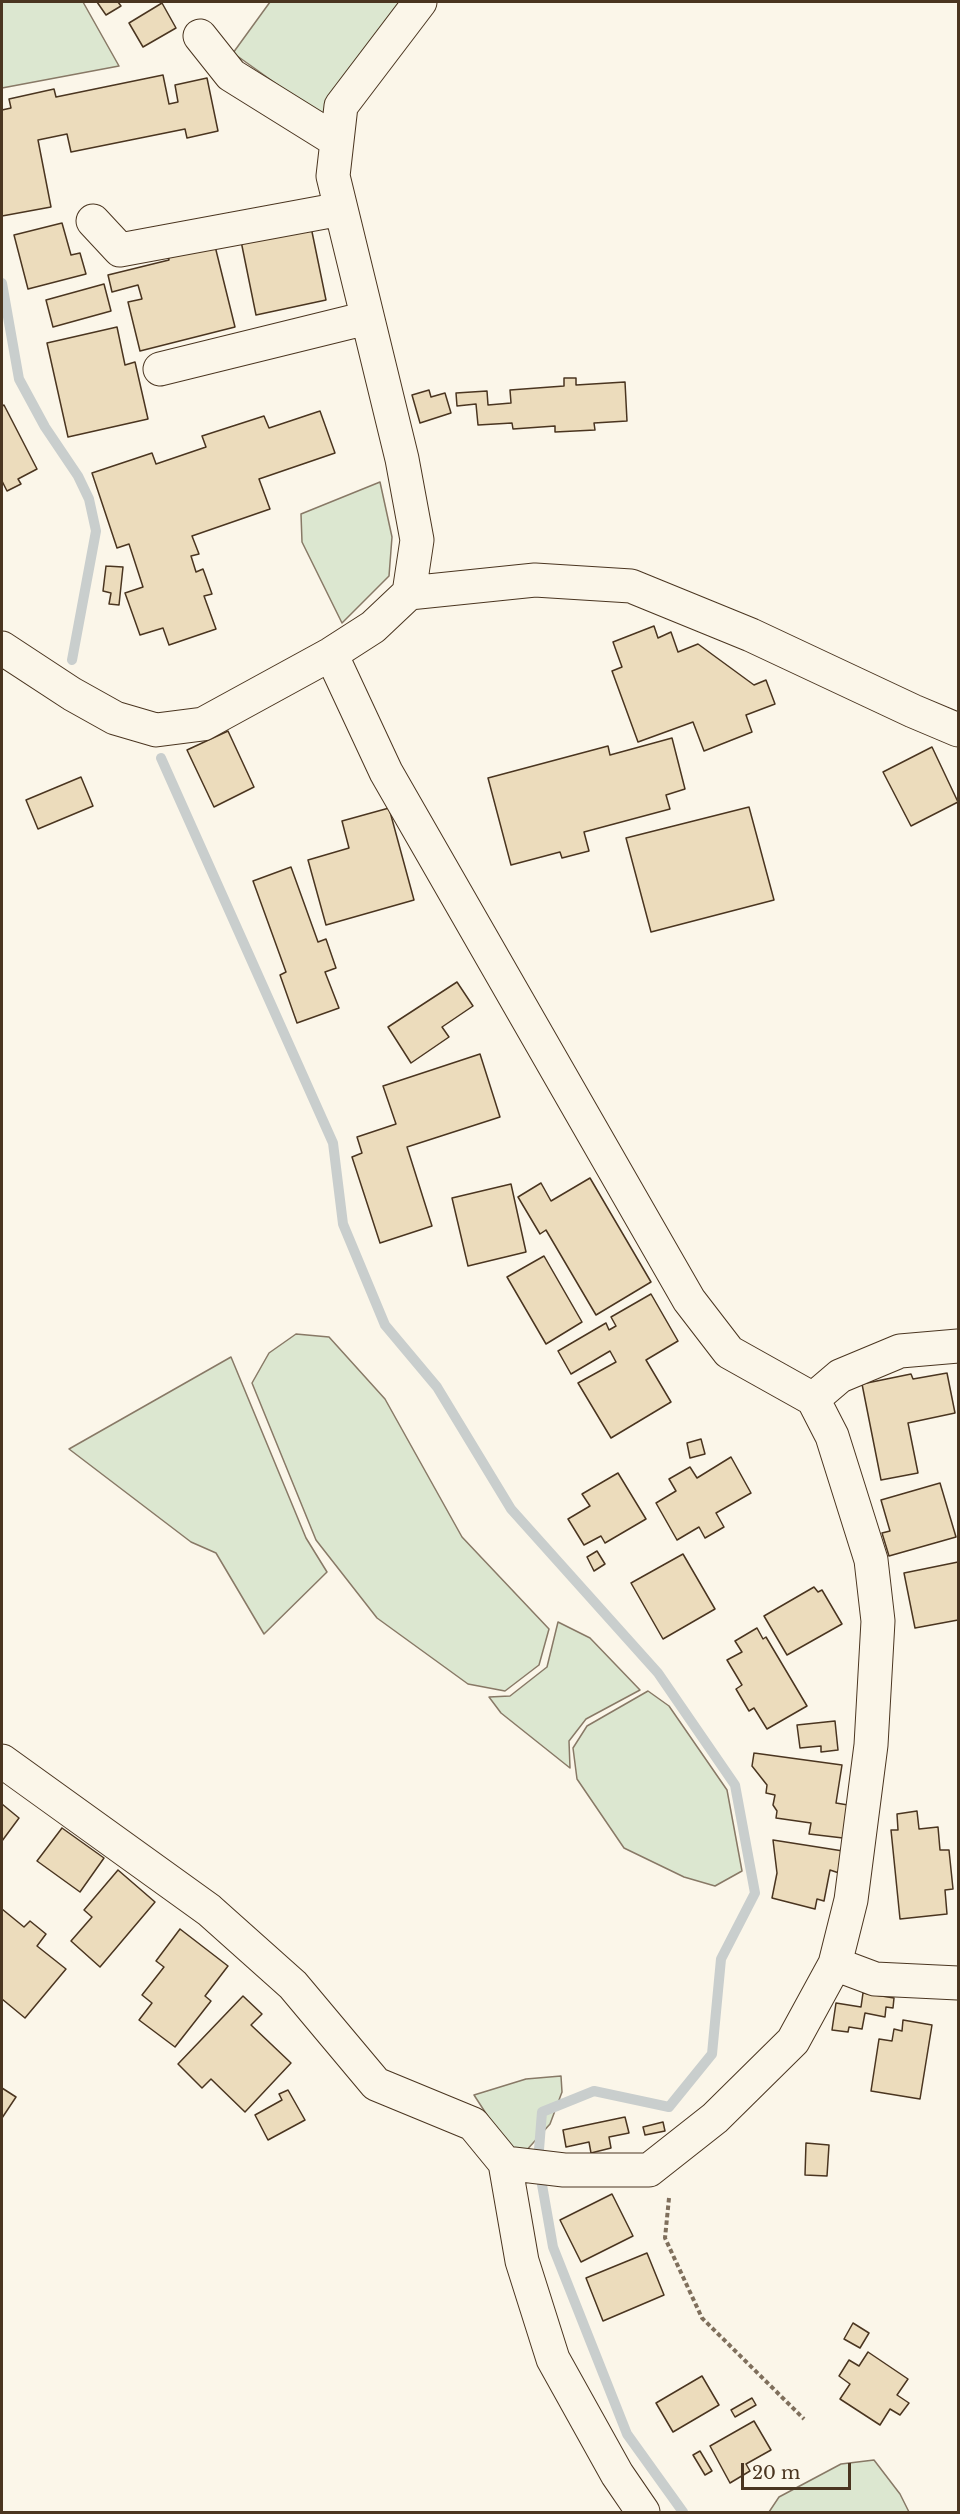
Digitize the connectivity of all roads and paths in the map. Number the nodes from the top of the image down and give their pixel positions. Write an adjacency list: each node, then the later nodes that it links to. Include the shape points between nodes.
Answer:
1 (420, 2): 3 (street, via 340,106)
2 (200, 36): 3 (street, via 231,75)
3 (336, 141): 4 (street, via 333,176)
4 (340, 209): 5 (street, via 120,250); 6 (street)
5 (93, 221)
6 (367, 318): 7 (street); 8 (street, via 402,459 417,540)
7 (160, 369)
8 (409, 592): 10 (street, via 373,627); 11 (street, via 536,580 631,586 751,635)
9 (2, 648): 10 (street, via 115,718 156,730 203,724)
10 (331, 654): 13 (street, via 386,772 689,1300 729,1352)
11 (958, 730)
12 (958, 1346): 13 (street, via 900,1351 840,1376)
13 (813, 1398): 15 (street, via 832,1436 871,1560 878,1621 871,1745 853,1889)
14 (2, 1761): 18 (street, via 209,1910 293,1985 376,2084 473,2124)
15 (835, 1964): 16 (street, via 875,1978); 17 (street, via 793,2041 715,2118)
16 (958, 1983)
17 (675, 2150): 18 (street, via 649,2170 558,2169); 19 (path, via 665,2238 702,2318)
18 (513, 2164): 20 (street, via 522,2261 554,2359 617,2474)
19 (804, 2419)
20 (643, 2512)

